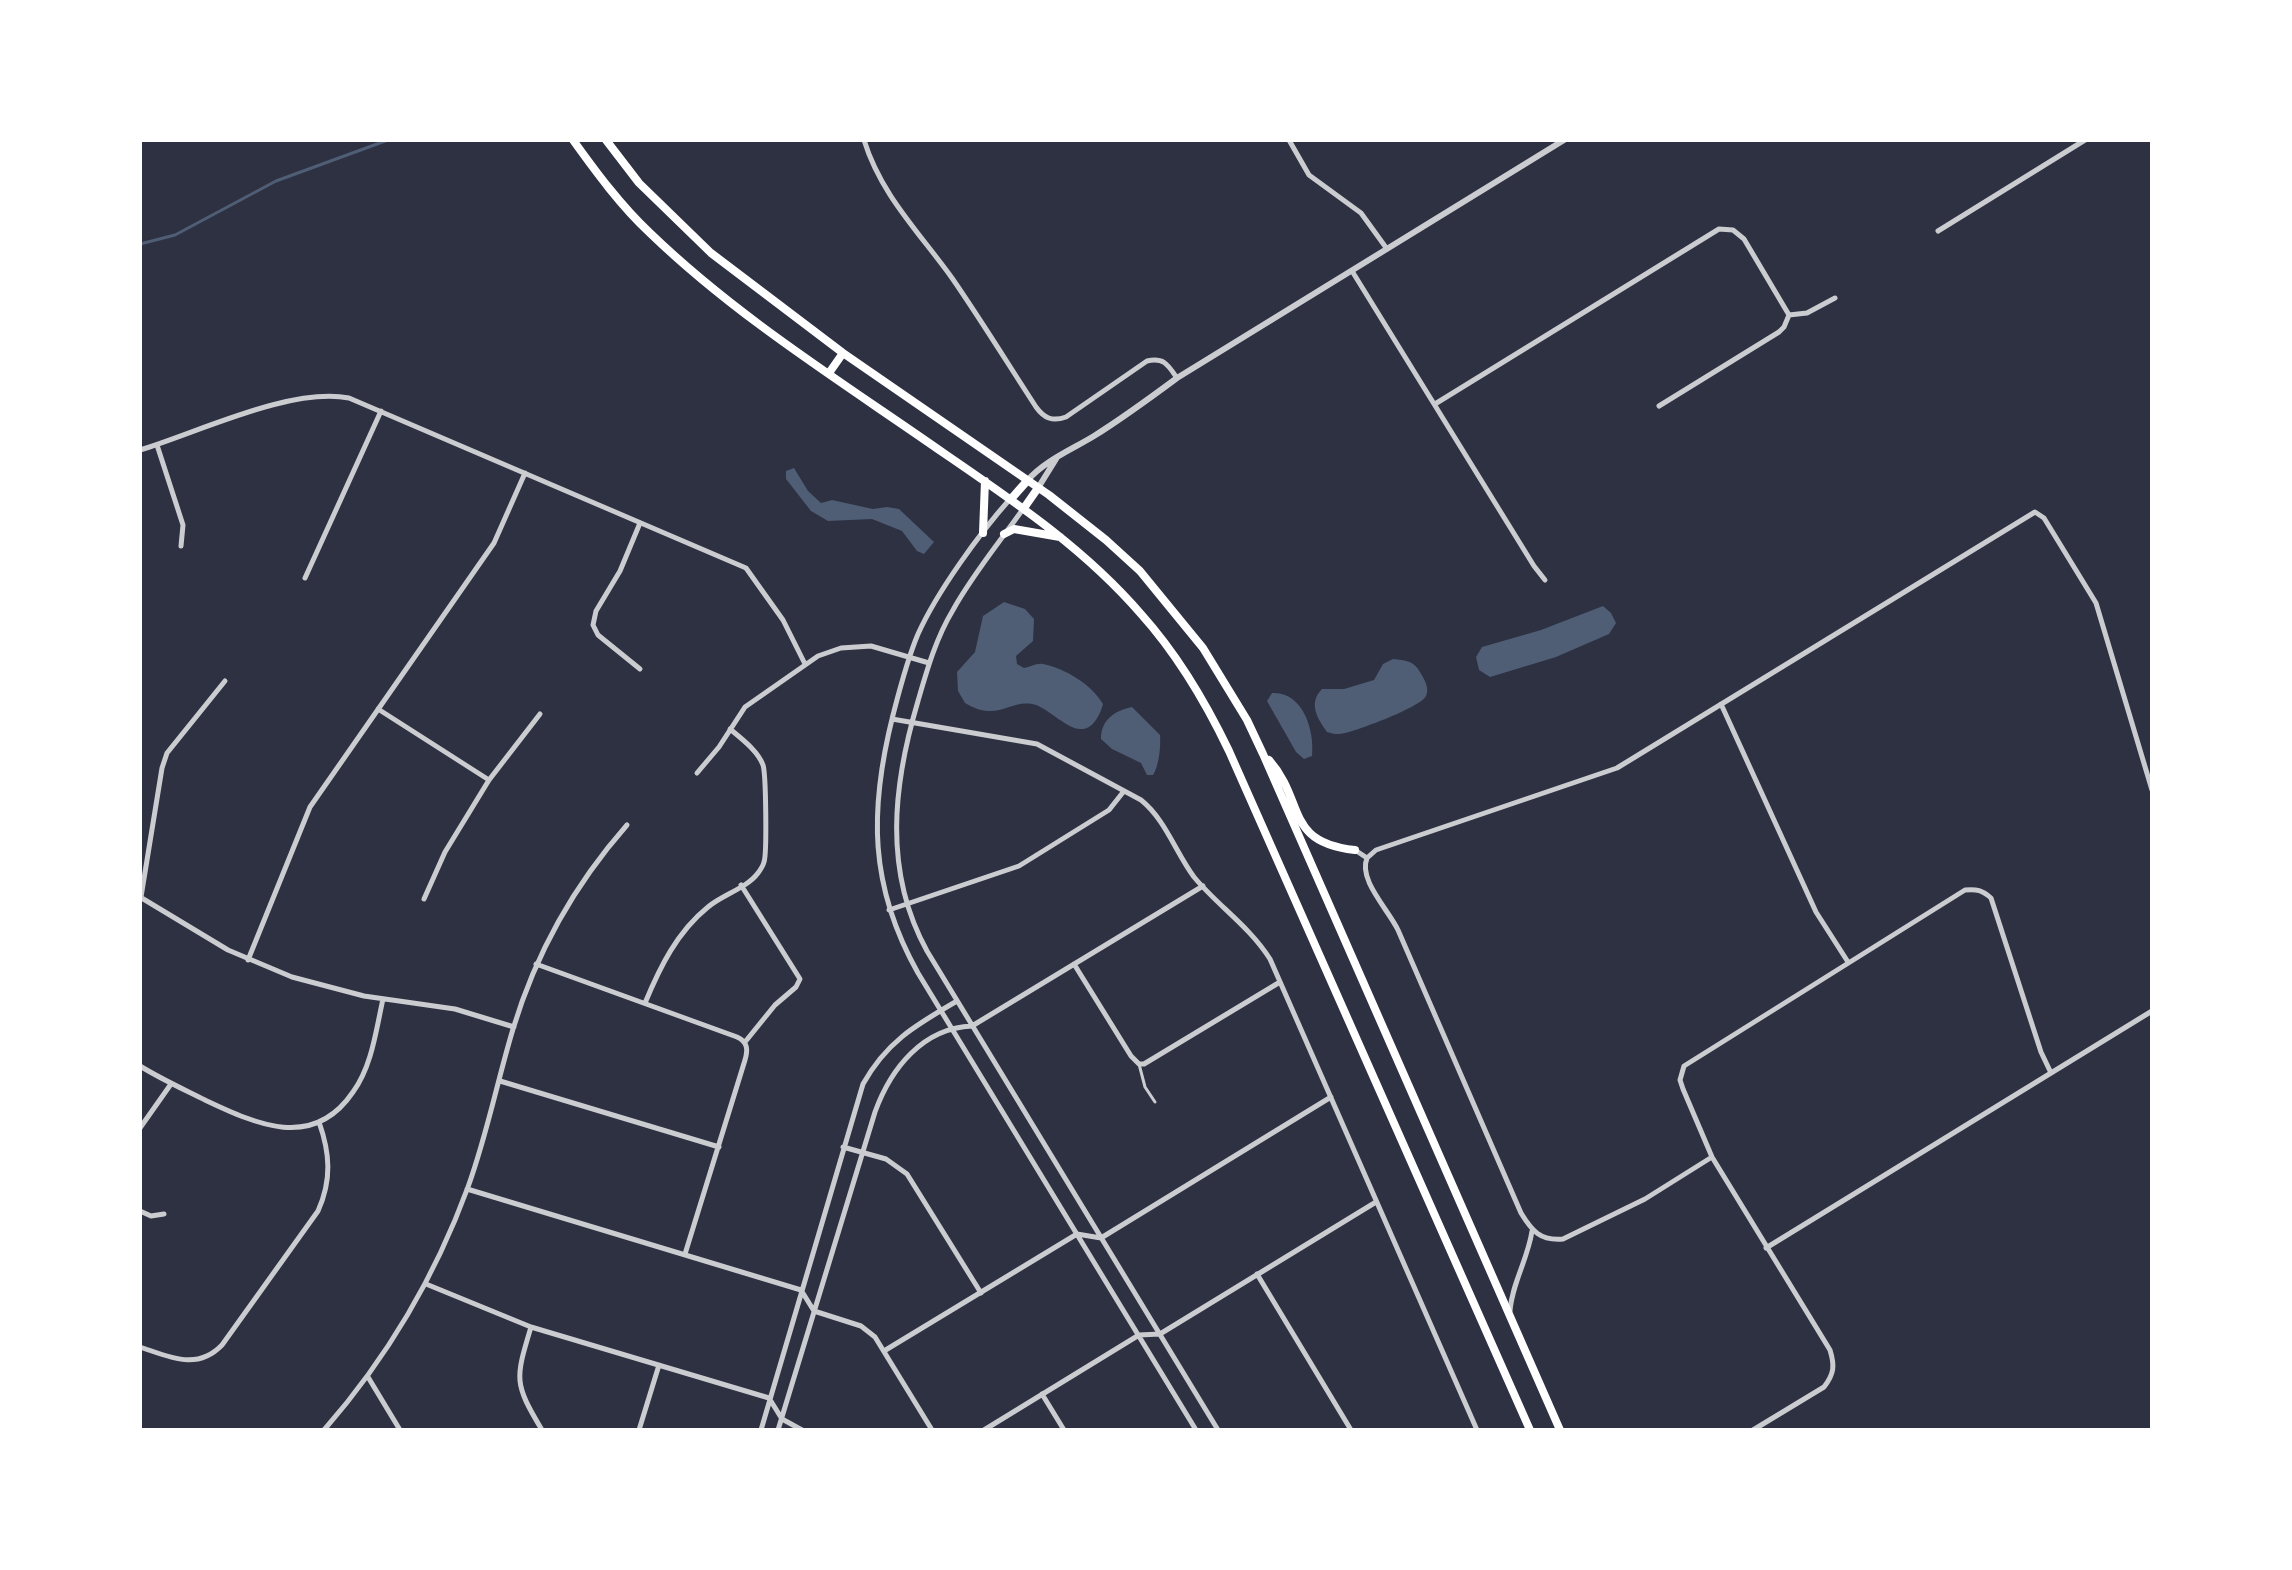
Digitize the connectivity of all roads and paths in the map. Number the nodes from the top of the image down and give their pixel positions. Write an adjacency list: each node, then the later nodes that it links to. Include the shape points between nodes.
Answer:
1 (573, 140): 13 (main road, via 648,231 709,286)
2 (606, 140): 12 (main road, via 639,183 711,253)
3 (864, 140): 14 (street, via 891,199 954,281 1046,418 1066,417 1147,361 1166,362)
4 (1289, 140): 8 (street, via 1309,175 1361,213)
5 (1564, 140): 8 (street)
6 (2085, 140): 7 (street)
7 (1938, 231)
8 (1387, 249): 9 (street)
9 (1352, 271): 14 (street); 15 (street)
10 (1835, 298): 11 (street, via 1807,313)
11 (1789, 315): 15 (street, via 1744,239 1733,230 1719,229); 16 (street, via 1779,332)
12 (843, 353): 13 (main road); 23 (main road)
13 (829, 373): 22 (main road)
14 (1177, 378): 20 (street)
15 (1435, 404): 33 (street)
16 (1659, 406)
17 (381, 411): 18 (street, via 334,395 304,397); 21 (street); 32 (street)
18 (157, 445): 19 (street); 31 (street, via 183,525)
19 (140, 450)
20 (1056, 459): 23 (street); 24 (street)
21 (525, 473): 27 (street); 40 (street, via 494,543)
22 (985, 481): 25 (main road); 28 (main road)
23 (1027, 481): 24 (main road); 25 (main road)
24 (1038, 488): 26 (main road); 45 (main road, via 1106,540 1174,611 1203,648)
25 (1011, 499): 26 (main road); 28 (street)
26 (1024, 508): 29 (street); 30 (main road)
27 (640, 523): 36 (street, via 746,568 783,620); 37 (street, via 593,625)
28 (983, 533): 34 (street, via 933,605)
29 (1004, 534): 30 (main road, via 1014,529); 35 (street, via 951,612)
30 (1061, 537): 125 (main road, via 1142,614 1209,710)
31 (181, 546)
32 (305, 578)
33 (1545, 580)
34 (909, 655): 35 (street); 36 (street, via 871,646 841,648); 42 (street)
35 (929, 663): 43 (street)
36 (805, 664): 44 (street, via 745,707)
37 (640, 669)
38 (225, 681): 55 (street, via 167,753)
39 (1721, 704): 48 (street, via 2035,512 2044,518 2096,603); 52 (street, via 1617,768 1376,850); 60 (street, via 1816,912)
40 (378, 709): 47 (street); 59 (street, via 310,807)
41 (540, 714): 47 (street)
42 (892, 719): 43 (street); 58 (street, via 876,813)
43 (912, 722): 49 (street, via 1037,744); 57 (street, via 895,829)
44 (730, 729): 46 (street); 53 (street, via 762,764 767,793 765,861 756,876)
45 (1263, 754): 51 (main road, via 1277,769 1312,835 1334,848); 100 (main road)
46 (697, 773)
47 (489, 780): 56 (street, via 445,852)
48 (2152, 790)
49 (1124, 791): 54 (street, via 1153,812); 57 (street, via 1109,810 1019,866)
50 (627, 825): 61 (street, via 578,889)
51 (1355, 850): 52 (street)
52 (1367, 858): 90 (street, via 1368,882 1398,930)
53 (741, 885): 66 (street, via 687,926); 72 (street, via 800,979)
54 (1203, 886): 62 (street); 63 (street, via 1257,940)
55 (141, 897): 59 (street)
56 (424, 899)
57 (907, 903): 58 (street); 65 (street, via 919,937)
58 (889, 910): 67 (street)
59 (248, 960): 64 (street, via 310,983)
60 (1848, 962): 75 (street, via 1965,890 1980,889 1991,898); 85 (street, via 1684,1066 1680,1080)
61 (536, 964): 66 (street); 70 (street)
62 (1074, 964): 69 (street); 73 (street)
63 (1280, 982): 73 (street, via 1151,1062); 78 (street)
64 (383, 999): 70 (street, via 444,1007); 80 (street, via 359,1083)
65 (957, 1001): 67 (street); 69 (street)
66 (645, 1003): 72 (street)
67 (940, 1011): 71 (street); 83 (street, via 895,1040 872,1067)
68 (2152, 1011): 75 (street)
69 (972, 1026): 71 (street); 92 (street)
70 (514, 1027): 76 (street)
71 (950, 1027): 84 (street, via 911,1053 889,1079); 91 (street)
72 (745, 1042): 82 (street, via 747,1052)
73 (1139, 1064): 79 (lane)
74 (140, 1066): 77 (street)
75 (2051, 1073): 93 (street)
76 (500, 1081): 82 (street); 86 (street)
77 (171, 1084): 80 (street, via 266,1126); 81 (street)
78 (1331, 1097): 87 (street); 92 (street)
79 (1155, 1102)
80 (319, 1122): 104 (street, via 329,1157 318,1211 222,1345 207,1357 187,1361)
81 (140, 1128)
82 (719, 1147): 94 (street)
83 (843, 1147): 84 (street); 97 (street)
84 (863, 1152): 98 (street, via 894,1163 907,1174); 99 (street)
85 (1712, 1157): 90 (street, via 1645,1199 1563,1239); 93 (street)
86 (467, 1189): 94 (street); 96 (street)
87 (1376, 1202): 95 (street); 124 (street)
88 (140, 1211): 89 (street)
89 (164, 1214)
90 (1532, 1231): 100 (street)
91 (1077, 1234): 92 (street); 98 (street); 103 (street)
92 (1101, 1238): 102 (street)
93 (1766, 1248): 127 (street, via 1834,1364 1824,1387)
94 (685, 1254): 97 (street)
95 (1257, 1274): 102 (street); 123 (street)
96 (426, 1284): 101 (street); 107 (street)
97 (801, 1290): 99 (street); 109 (street)
98 (981, 1293): 105 (street)
99 (814, 1311): 105 (street, via 861,1326); 110 (street)
100 (1509, 1312): 126 (main road)
101 (531, 1327): 106 (street); 113 (street, via 518,1381)
102 (1160, 1334): 103 (street); 122 (street)
103 (1139, 1335): 108 (street); 121 (street)
104 (140, 1347)
105 (884, 1351): 118 (street)
106 (659, 1365): 109 (street); 114 (street)
107 (368, 1377): 111 (street); 112 (street)
108 (1042, 1394): 119 (street); 120 (street)
109 (769, 1398): 110 (street); 115 (street)
110 (782, 1419): 116 (street); 117 (street)
111 (324, 1430)
112 (400, 1430)
113 (542, 1430)
114 (639, 1430)
115 (761, 1430)
116 (778, 1430)
117 (802, 1430)
118 (932, 1430)
119 (984, 1430)
120 (1064, 1430)
121 (1196, 1430)
122 (1218, 1430)
123 (1351, 1430)
124 (1477, 1430)
125 (1530, 1430)
126 (1560, 1430)
127 (1753, 1430)

